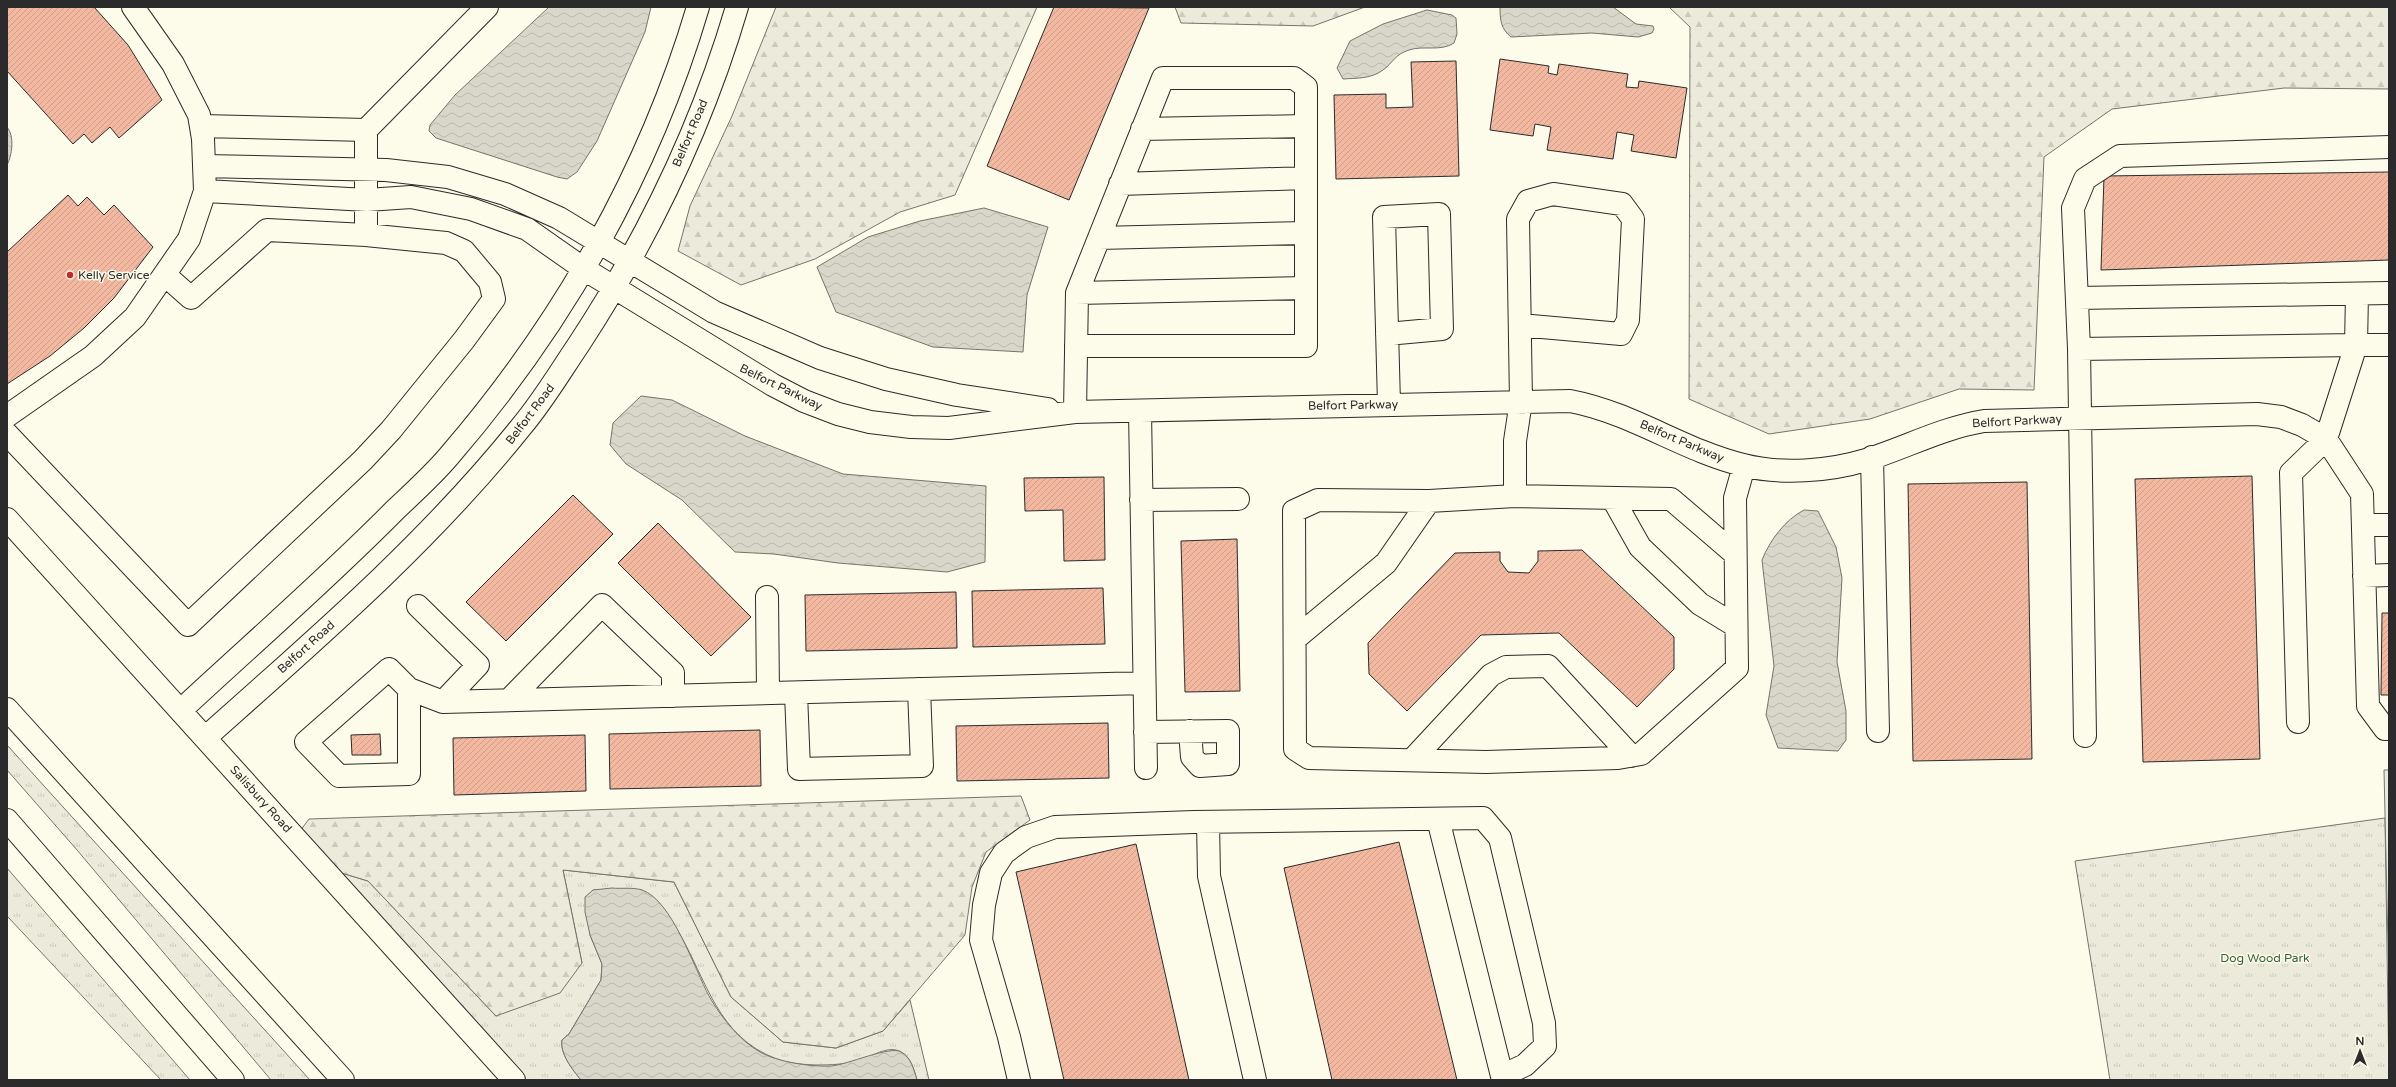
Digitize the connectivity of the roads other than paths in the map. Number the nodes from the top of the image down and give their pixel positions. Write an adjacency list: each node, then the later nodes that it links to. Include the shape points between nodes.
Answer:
1 (132, 7): 5 (main road, via 173,64 199,114)
2 (487, 7): 8 (main road)
3 (698, 7): 19 (main road, via 688,43 654,133 632,183)
4 (737, 7): 20 (main road, Belfort Road, via 723,54 676,167)
5 (201, 126): 8 (main road); 10 (main road)
6 (1306, 126): 7 (main road); 7 (main road, via 1306,87 1294,78 1163,78); 12 (main road)
7 (1142, 129): 13 (main road)
8 (366, 130): 11 (main road)
9 (2389, 147): 28 (main road, via 2120,156 2085,179 2073,208)
10 (204, 166): 11 (main road, Belfort Parkway); 14 (main road)
11 (367, 170): 15 (main road); 19 (main road, Belfort Parkway, via 448,177 505,194 559,218)
12 (1306, 178): 13 (main road); 16 (main road)
13 (1120, 184): 18 (main road)
14 (204, 191): 15 (main road, Belfort Parkway); 22 (main road, via 189,239)
15 (366, 200): 17 (main road); 21 (main road, Belfort Parkway, via 411,197 471,209 526,229)
16 (1306, 233): 18 (main road); 24 (main road)
17 (366, 235): 22 (main road, via 267,230 191,298); 41 (main road, via 446,243 464,251 490,282 494,298 464,340 391,430 363,460 188,625)
18 (1099, 238): 25 (main road)
19 (599, 243): 20 (main road, Belfort Parkway); 21 (main road)
20 (630, 262): 23 (main road, Belfort Road); 38 (main road, Belfort Parkway, via 714,312 784,344 852,369 957,395)
21 (584, 269): 23 (main road, Belfort Parkway); 69 (main road, via 520,369 448,457 355,551)
22 (165, 275): 39 (main road, via 135,317 93,356)
23 (615, 288): 38 (main road, Belfort Parkway, via 742,368 804,401 838,414 870,422 949,428); 76 (main road, Belfort Road, via 546,394 522,427 475,482 381,578)
24 (1306, 288): 25 (main road); 33 (main road, via 1306,346)
25 (1077, 293): 33 (main road)
26 (2389, 293): 27 (main road)
27 (2357, 294): 28 (main road); 31 (main road)
28 (2077, 298): 34 (main road)
29 (1520, 324): 29 (main road, via 1518,219 1528,201 1553,194 1622,204 1633,218 1628,320 1621,334); 35 (main road)
30 (1387, 334): 30 (main road, via 1384,217 1438,214 1442,329); 36 (main road)
31 (2356, 345): 32 (main road); 34 (main road); 42 (main road)
32 (2389, 345)
33 (1076, 346): 38 (main road)
34 (2079, 349): 40 (main road)
35 (1520, 401): 36 (main road, Belfort Parkway); 44 (main road, Belfort Parkway, via 1570,401 1595,405 1625,416 1711,456); 45 (main road, via 1515,441)
36 (1389, 404): 37 (main road, Belfort Parkway)
37 (1140, 411): 38 (main road, Belfort Parkway); 48 (main road)
38 (1075, 412)
39 (7, 416)
40 (2079, 418): 42 (main road, Belfort Parkway, via 2257,414 2281,417 2302,425); 43 (main road, Belfort Parkway, via 1984,422 1959,426); 75 (main road)
41 (7, 434)
42 (2326, 440): 51 (main road, via 2362,494); 70 (main road, via 2291,473)
43 (1872, 458): 44 (main road, Belfort Parkway, via 1807,470); 73 (main road)
44 (1744, 466): 53 (main road, via 1735,498)
45 (1515, 496): 47 (main road); 49 (main road)
46 (1238, 499): 48 (main road)
47 (1613, 499): 53 (main road, via 1671,499); 58 (main road, via 1640,547 1700,604)
48 (1141, 500): 60 (main road)
49 (1429, 501): 59 (main road, via 1386,563); 59 (main road, via 1318,500 1294,511)
50 (7, 519): 69 (main road, Salisbury Road)
51 (2362, 525): 52 (main road); 55 (main road)
52 (2389, 525)
53 (1736, 554): 58 (main road)
54 (2389, 575): 55 (main road)
55 (2364, 576): 71 (main road, via 2368,706 2385,729)
56 (767, 597): 64 (main road)
57 (418, 606): 67 (main road, via 478,665)
58 (1736, 626): 77 (main road, via 1737,668 1641,754)
59 (1296, 638): 78 (main road, via 1295,749 1310,758)
60 (1144, 683): 62 (main road); 74 (main road)
61 (409, 689): 61 (main road, via 389,669 306,742 339,776 409,774); 67 (main road)
62 (919, 689): 63 (main road); 63 (main road, via 922,766 799,769)
63 (796, 692): 64 (main road)
64 (768, 694): 65 (main road)
65 (673, 696): 66 (main road); 66 (main road, via 673,673 602,604)
66 (509, 700): 67 (main road)
67 (443, 702)
68 (7, 709): 85 (main road)
69 (180, 710): 76 (main road, Salisbury Road)
70 (2298, 722)
71 (2389, 729)
72 (1190, 731): 74 (main road)
73 (1878, 731)
74 (1145, 732): 79 (main road)
75 (2085, 736)
76 (206, 737): 86 (main road, Salisbury Road)
77 (1631, 756): 78 (main road, via 1486,762); 78 (main road, via 1548,666 1506,667 1491,675)
78 (1412, 760)
79 (1146, 768)
80 (1438, 819): 82 (main road); 83 (main road); 83 (main road, via 1483,818 1500,838 1544,1023 1545,1046 1525,1065)
81 (7, 820): 84 (main road)
82 (1208, 822): 87 (main road, via 1055,827 1026,837 1004,853 991,873 984,905 981,940); 88 (main road, via 1209,876)
83 (1503, 1078)
84 (233, 1080)
85 (343, 1080)
86 (514, 1080)
87 (1019, 1080)
88 (1255, 1080)

